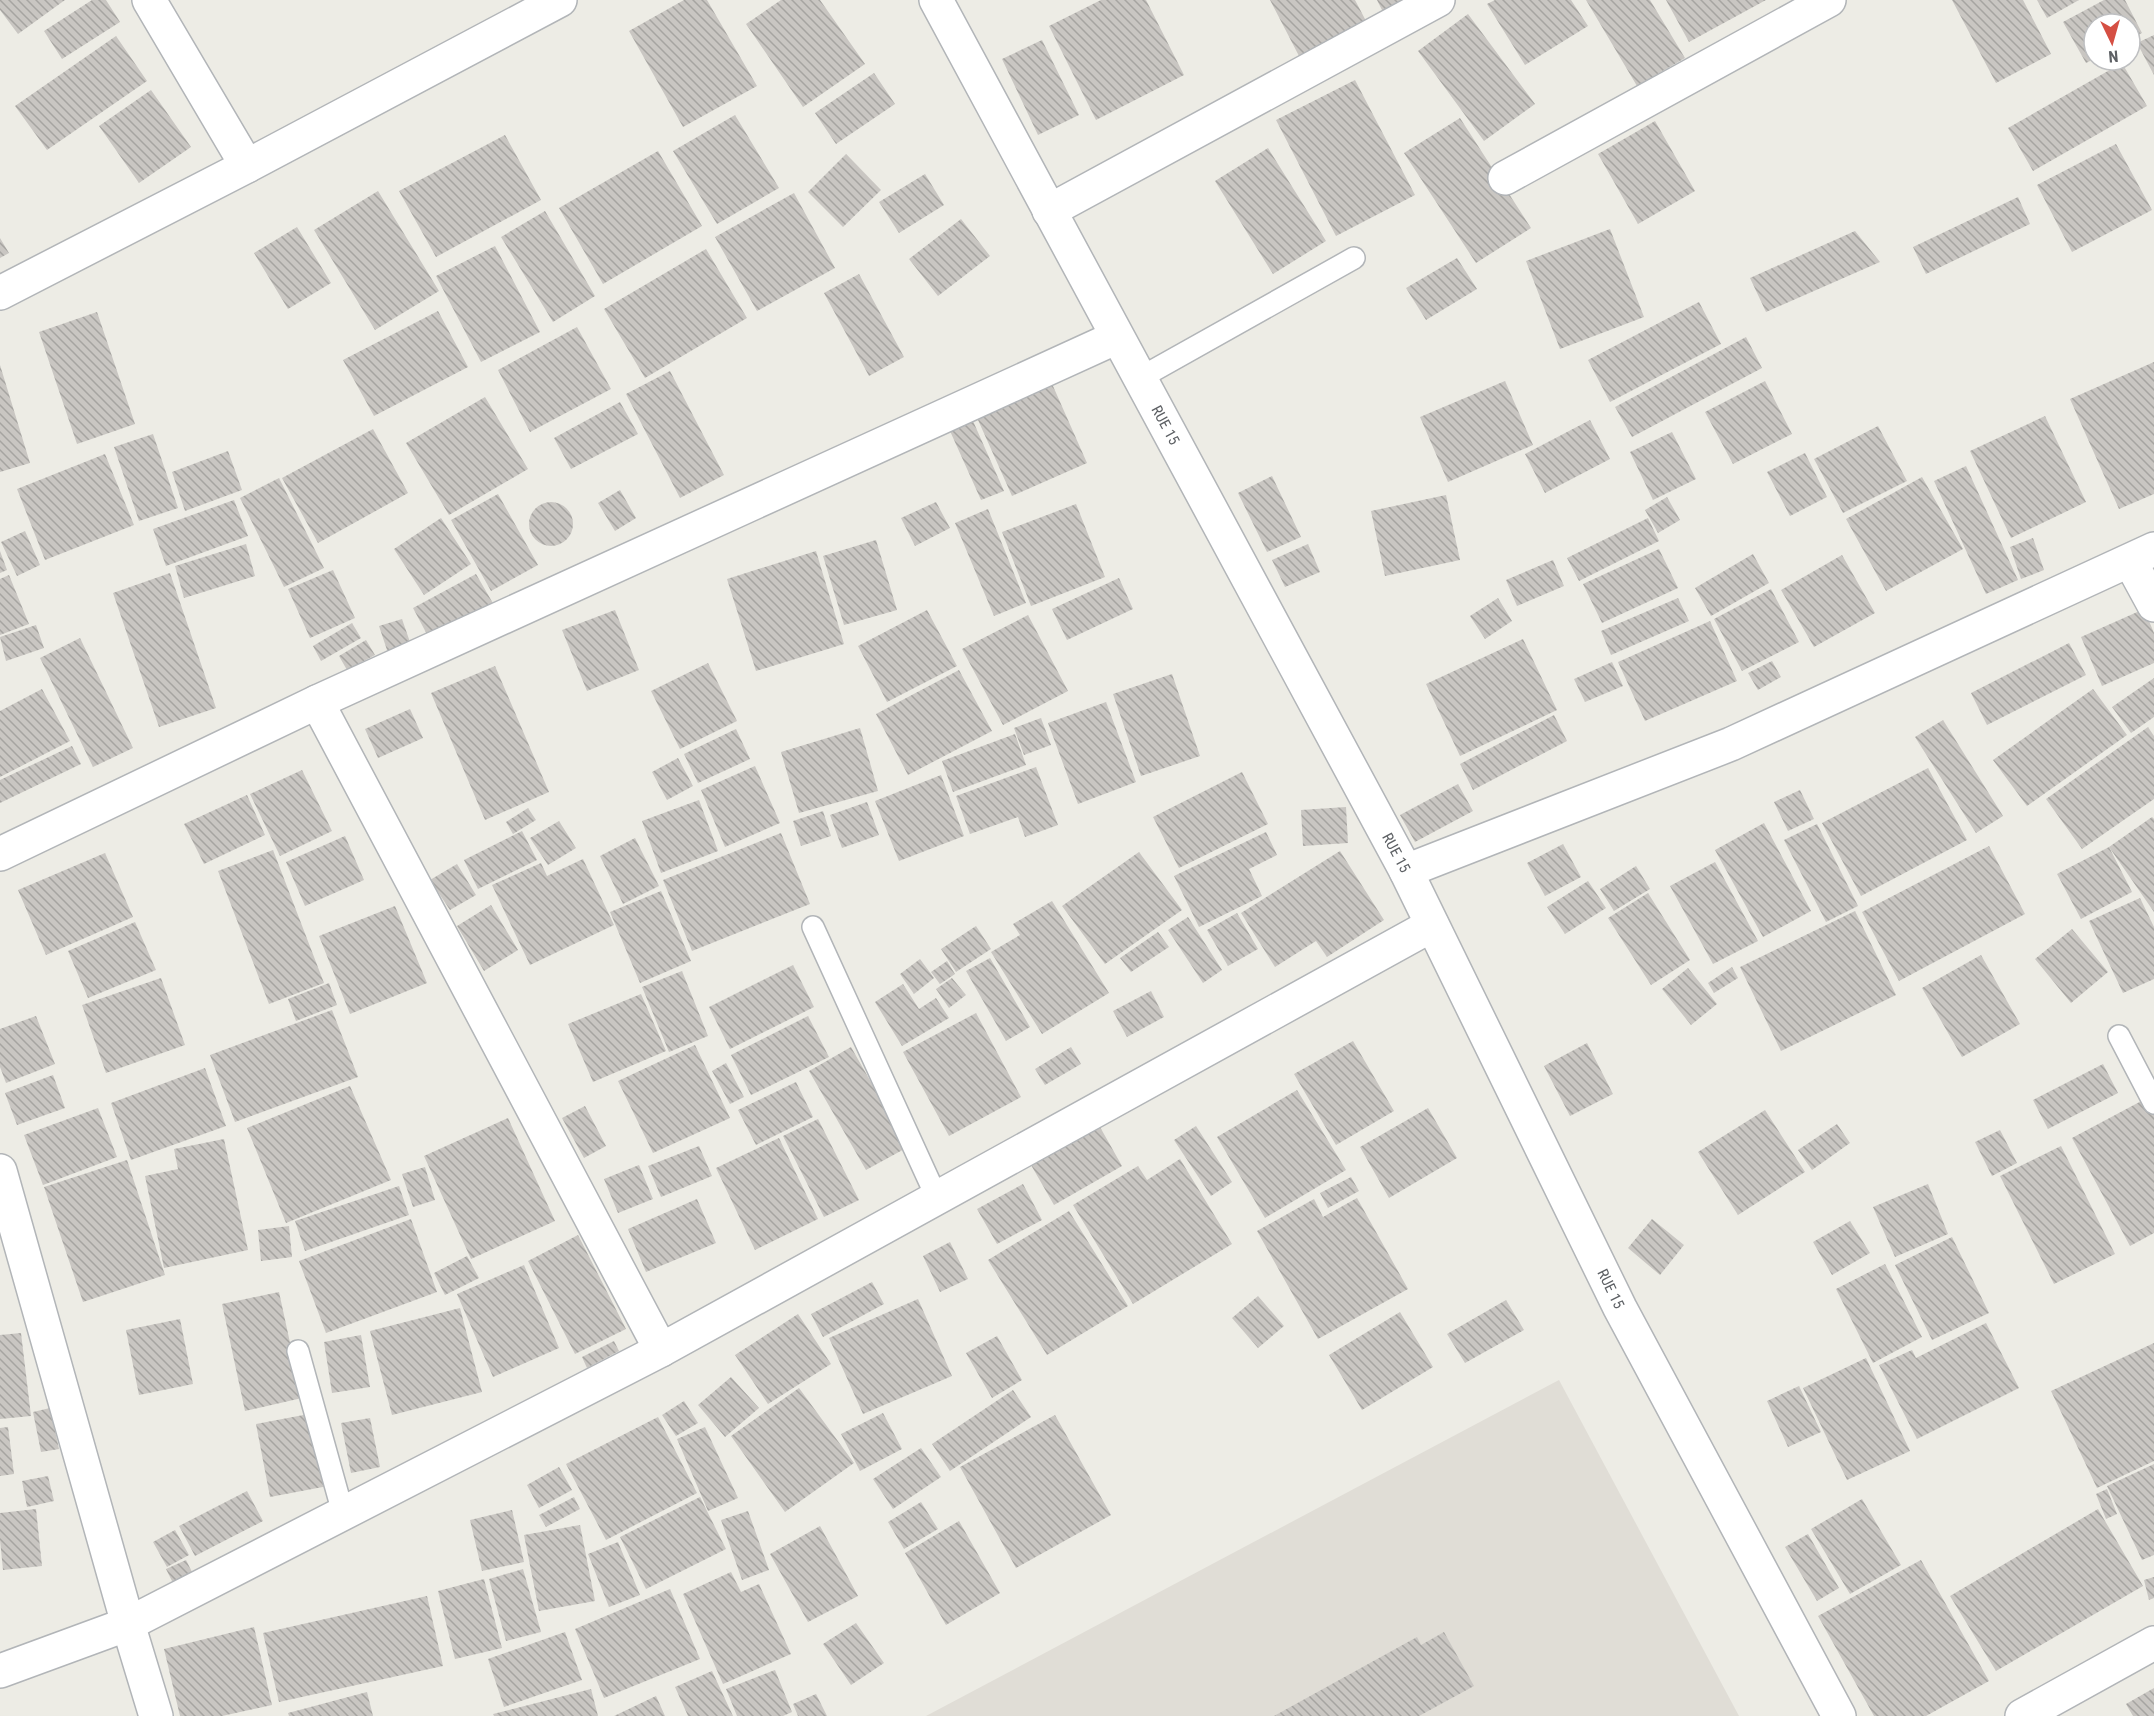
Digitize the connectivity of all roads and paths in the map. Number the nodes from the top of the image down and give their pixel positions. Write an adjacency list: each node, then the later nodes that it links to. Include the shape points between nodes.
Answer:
1 (149, 0): 6 (street)
2 (560, 0): 6 (street)
3 (936, 0): 8 (street, RUE 15)
4 (1438, 0): 8 (street)
5 (1829, 0): 7 (street)
6 (248, 166): 10 (street)
7 (1505, 178)
8 (1049, 211): 11 (street, RUE 15)
9 (1354, 258): 12 (lane)
10 (0, 293)
11 (1117, 337): 12 (street, RUE 15); 15 (street)
12 (1140, 378): 17 (street, RUE 15)
13 (2142, 555): 14 (street); 17 (street, via 1731,744)
14 (2154, 605)
15 (317, 702): 16 (street); 24 (street)
16 (0, 854)
17 (1406, 871): 18 (street, RUE 15)
18 (1432, 925): 23 (street); 31 (street, RUE 15, via 1620,1308)
19 (813, 927): 23 (lane)
20 (2119, 1036): 21 (lane)
21 (2154, 1102)
22 (0, 1171): 27 (street)
23 (937, 1198): 24 (street)
24 (661, 1350): 26 (street)
25 (298, 1351): 26 (lane)
26 (343, 1513): 27 (street)
27 (128, 1624): 29 (street); 30 (street)
28 (2154, 1643): 32 (street)
29 (0, 1671)
30 (156, 1716)
31 (1839, 1716)
32 (2022, 1716)

